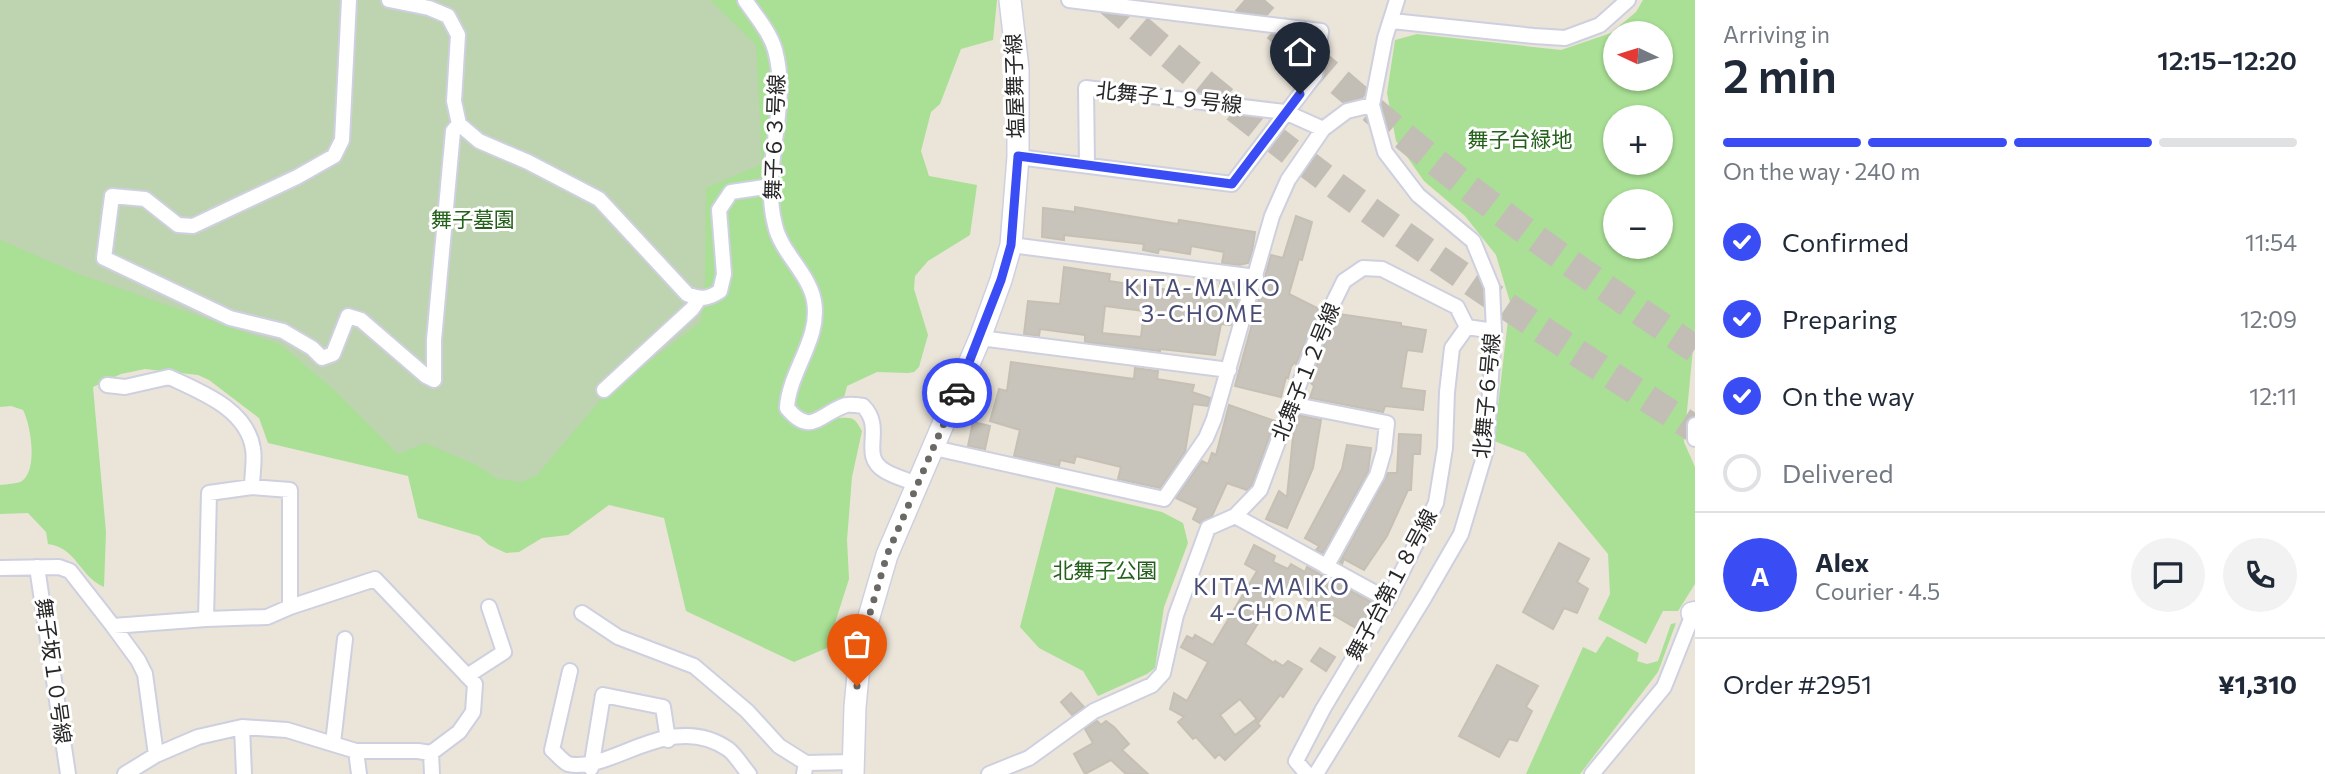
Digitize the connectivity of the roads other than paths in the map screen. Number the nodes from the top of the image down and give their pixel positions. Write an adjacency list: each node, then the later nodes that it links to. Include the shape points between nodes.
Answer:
1 (349, 0): 11 (street, via 342,140 334,156 193,226 178,225 145,199 112,196 104,258 230,318 283,331 322,358 333,354 348,316 360,320 434,380 453,131)
2 (389, 0): 11 (street, via 448,16 458,35 454,101)
3 (745, 0): 15 (street, 舞子６３号線, via 774,48 780,77)
4 (1010, 0): 13 (street, 塩屋舞子線, via 1018,69)
5 (1069, 0): 10 (street, via 1321,31 1315,75)
6 (1397, 0): 8 (street, 北舞子６号線)
7 (1628, 0): 8 (street, via 1600,25 1565,38)
8 (1392, 21): 9 (street, 北舞子６号線)
9 (1371, 105): 12 (street, via 1347,111); 20 (street, 北舞子６号線, via 1385,152 1418,195 1474,241 1492,287)
10 (1285, 112): 12 (street); 14 (street, via 1232,184); 14 (street, 北舞子１９号線, via 1086,88)
11 (459, 124): 18 (street, via 479,141 599,199 687,295)
12 (1323, 129): 17 (street, via 1288,180 1272,216)
13 (1018, 156): 14 (street); 16 (street, 塩屋舞子線)
14 (1087, 164)
15 (771, 186): 18 (street, via 731,192 719,210 724,274 720,290); 29 (street, 舞子６３号線, via 775,226 814,300 812,337 788,393 787,408 797,420 811,423 848,404 863,406 874,426 874,459 883,470)
16 (1011, 245): 17 (street); 21 (street, 塩屋舞子線)
17 (1256, 277): 22 (street)
18 (699, 299): 24 (street)
19 (1468, 327): 20 (street); 25 (street, 北舞子１２号線, via 1457,307 1382,269 1363,268 1344,281); 35 (street, 舞子台第１８号線, via 1452,348 1436,503)
20 (1494, 331): 62 (street, 北舞子６号線, via 1486,450 1461,534)
21 (980, 338): 22 (street); 28 (street, 塩屋舞子線)
22 (1229, 370): 28 (street, via 1206,438 1164,499)
23 (107, 385): 30 (street, via 125,387 169,377 229,408 253,448)
24 (604, 390)
25 (1292, 404): 31 (street, 北舞子１２号線, via 1259,490); 33 (street, via 1387,423 1377,475)
26 (1695, 425): 27 (street)
27 (1695, 439)
28 (934, 448): 29 (street, 塩屋舞子線)
29 (918, 484): 52 (street, 塩屋舞子線, via 887,555 861,644)
30 (252, 487): 36 (street, via 290,490); 40 (street, via 209,493)
31 (1236, 516): 33 (street); 60 (street, 北舞子１２号線, via 1208,528 1176,615 1163,673 1152,685 1094,711 1029,758)
32 (37, 567): 34 (street, 舞子坂１０号線); 41 (street, 舞子坂１０号線, via 70,571); 55 (street, 舞子坂１０号線)
33 (1326, 567): 35 (street)
34 (0, 568)
35 (1388, 600): 61 (street, 舞子台第１８号線, via 1296,761)
36 (290, 607): 40 (street, via 267,617); 44 (street, via 375,579)
37 (489, 607): 44 (street, via 504,652)
38 (1694, 612): 63 (street, via 1664,687)
39 (582, 613): 53 (street, via 618,637 694,666)
40 (206, 619): 41 (street)
41 (113, 626): 50 (street, 舞子坂１０号線, via 145,674)
42 (345, 639): 47 (street)
43 (570, 671): 51 (street, via 552,750 569,764)
44 (467, 676): 49 (street, via 475,684 472,712 459,732)
45 (242, 727): 47 (street, via 287,730); 50 (street, via 198,737); 56 (street)
46 (668, 740): 51 (street); 51 (street, via 663,707 603,695); 59 (street, via 695,736 728,749)
47 (333, 743): 48 (street)
48 (356, 751): 49 (street); 57 (street)
49 (431, 753): 58 (street)
50 (156, 755): 54 (street)
51 (591, 768)
52 (853, 768): 53 (street)
53 (805, 769)
54 (130, 773)
55 (68, 774)
56 (244, 774)
57 (359, 774)
58 (432, 774)
59 (749, 774)
60 (989, 774)
61 (1307, 774)
62 (1316, 774)
63 (1592, 774)

